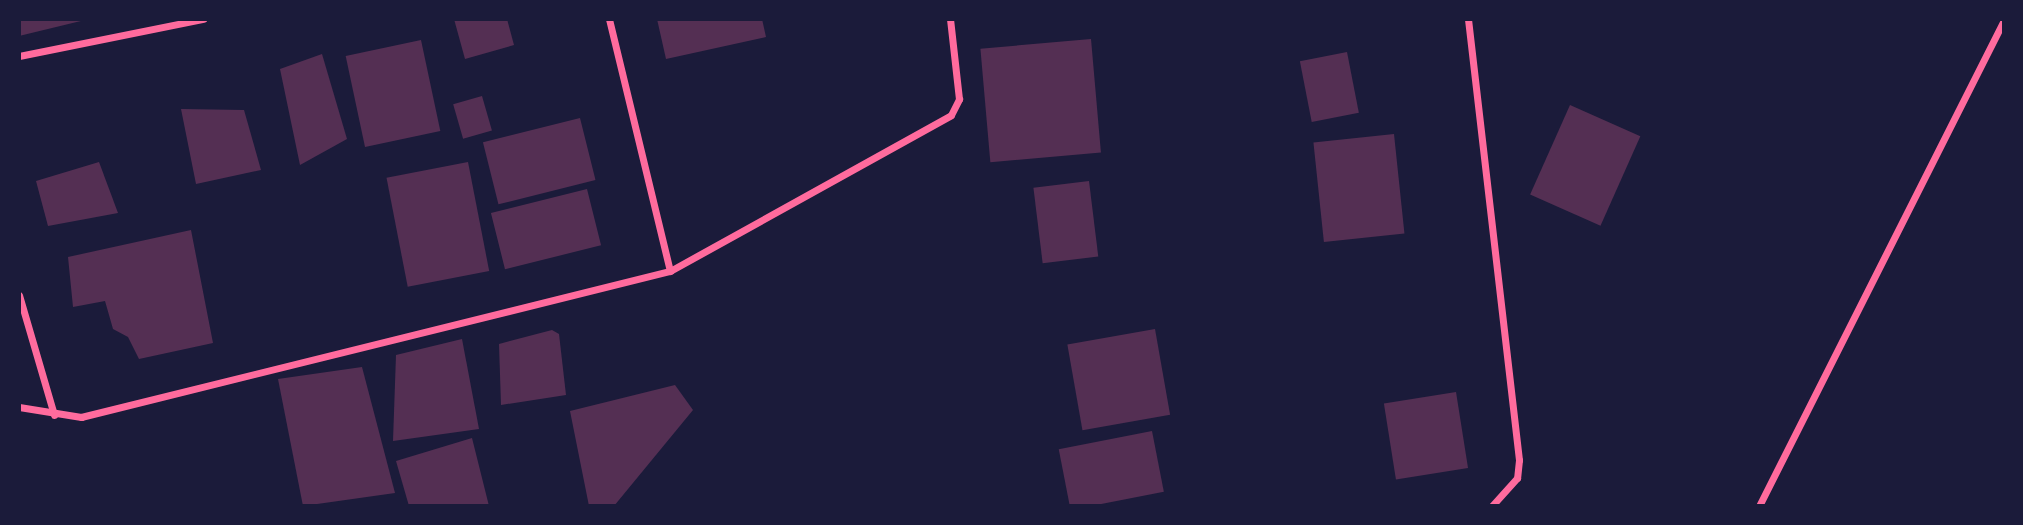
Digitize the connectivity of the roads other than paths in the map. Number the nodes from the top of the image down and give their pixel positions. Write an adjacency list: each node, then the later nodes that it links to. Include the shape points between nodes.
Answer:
1 (203, 19): 6 (street)
2 (610, 19): 7 (street)
3 (950, 19): 7 (street, via 959,99 951,116)
4 (1468, 19): 11 (street, via 1519,460 1517,478)
5 (2004, 20): 12 (street)
6 (19, 56)
7 (670, 271): 10 (street, via 81,418)
8 (19, 295): 10 (street)
9 (19, 407): 10 (street)
10 (54, 415)
11 (1492, 506)
12 (1759, 506)

